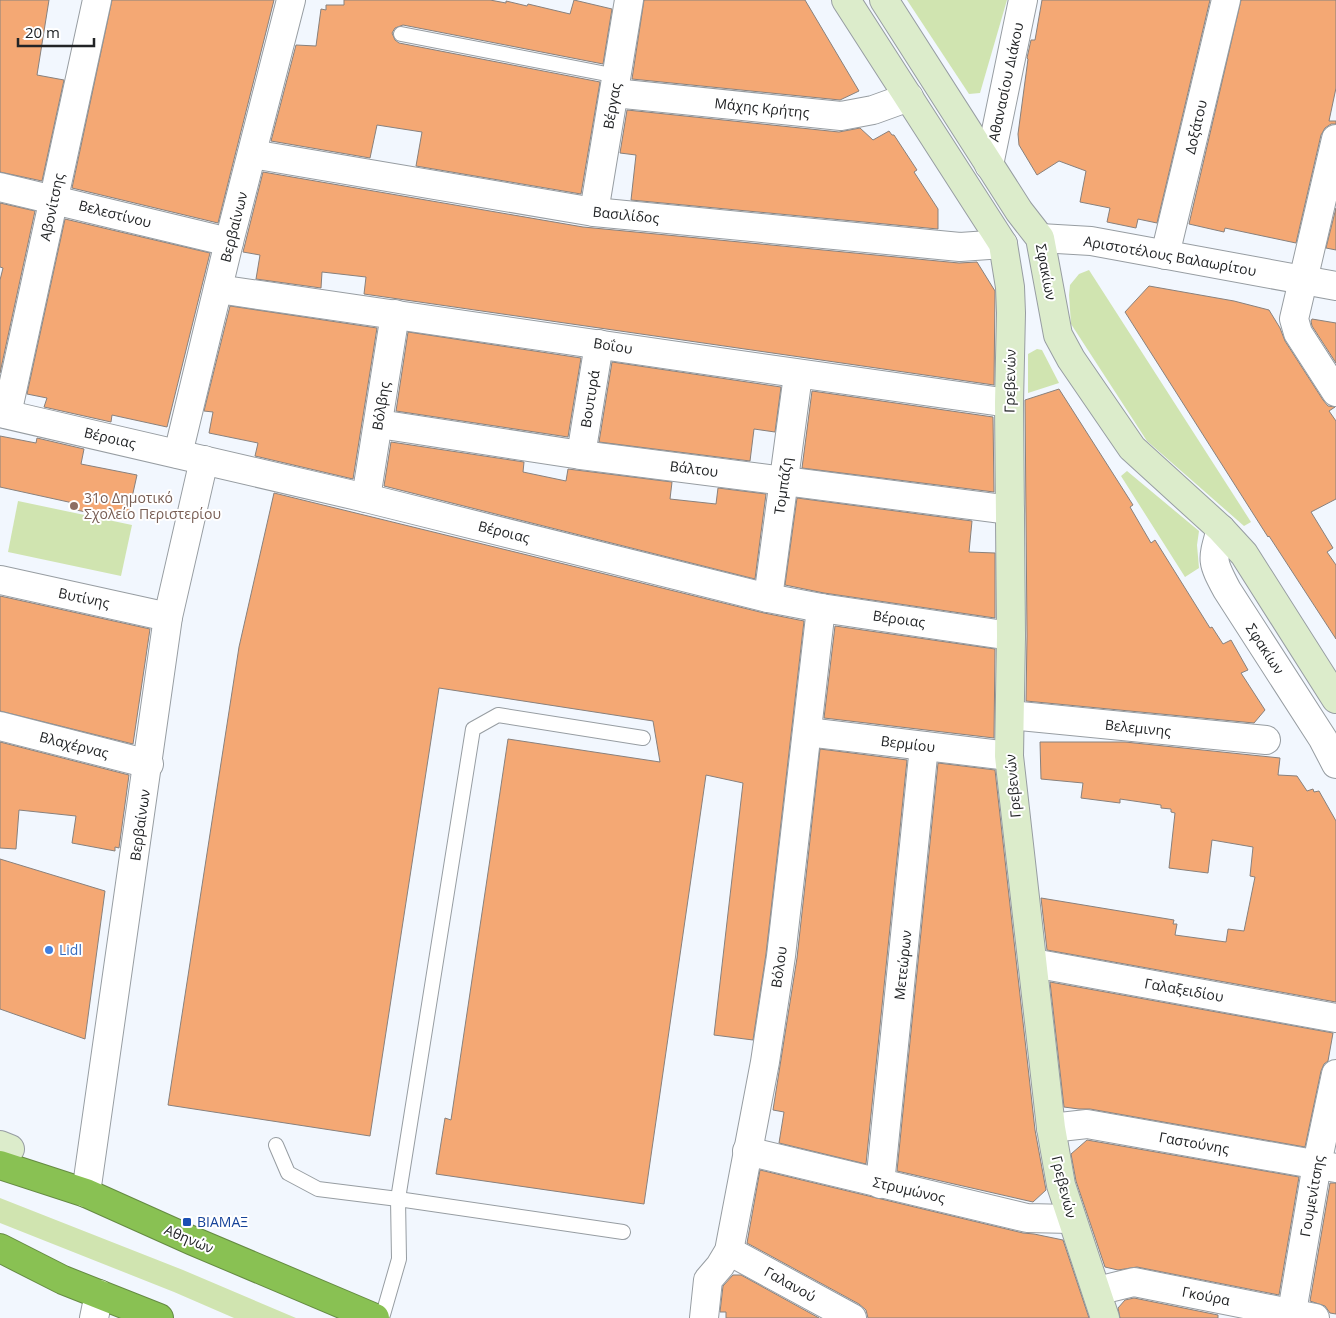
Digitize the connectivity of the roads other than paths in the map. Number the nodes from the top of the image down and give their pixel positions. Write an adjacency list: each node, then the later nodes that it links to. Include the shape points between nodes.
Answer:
1 (96, 0): 15 (street, Αβονίτσης)
2 (291, 0): 12 (street, Βερβαίνων)
3 (629, 0): 9 (street, Βέργας)
4 (846, 0): 10 (street)
5 (884, 0): 13 (street, Σφακίων)
6 (1023, 0): 13 (street, Αθανασίου Διάκου)
7 (1226, 0): 20 (street, Δοξάτου)
8 (401, 34): 9 (lane, Μάχης Κρήτης)
9 (615, 84): 10 (street, Μάχης Κρήτης, via 841,116 873,110); 16 (street, Βέργας)
10 (909, 97): 19 (street)
11 (1336, 139): 21 (street)
12 (252, 154): 16 (street, Βασιλίδος); 18 (street, Βερβαίνων)
13 (989, 165): 17 (street, Σφακίων, via 1018,211)
14 (0, 187): 15 (street, Βελεστίνου)
15 (53, 198): 18 (street, Βελεστίνου); 29 (street, Αβονίτσης)
16 (594, 212): 19 (street, Βασιλίδος, via 960,247)
17 (1040, 238): 19 (street, Αριστοτέλους Βαλαωρίτου); 20 (street, Αριστοτέλους Βαλαωρίτου, via 1091,241); 37 (street, Σφακίων, via 1058,335 1071,359 1132,448)
18 (229, 242): 23 (street, Βερβαίνων)
19 (1003, 244): 28 (street, Γρεβενών, via 1011,296)
20 (1165, 255): 21 (street, Αριστοτέλους Βαλαωρίτου)
21 (1302, 280): 22 (street, Αριστοτέλους Βαλαωρίτου); 27 (street, via 1294,319 1298,333)
22 (1336, 286)
23 (218, 289): 24 (street, Βοΐου); 31 (street, Βερβαίνων)
24 (396, 314): 25 (street, Βοΐου); 30 (street, Βόλβης)
25 (599, 344): 26 (street, Βοΐου); 32 (street, Βουτυρά)
26 (798, 375): 28 (street, Βοΐου); 34 (street, Τομπάζη)
27 (1336, 392)
28 (1009, 403): 36 (street, Γρεβενών)
29 (3, 413): 31 (street, Βέροιας)
30 (378, 424): 32 (street, Βάλτου); 35 (street, Βόλβης)
31 (178, 454): 33 (street, Βέροιας)
32 (581, 455): 34 (street, Βάλτου)
33 (204, 460): 35 (street, Βέροιας); 41 (street, Βερβαίνων)
34 (784, 480): 36 (street, Βάλτου); 39 (street, Τομπάζη)
35 (366, 498): 39 (street, Βέροιας)
36 (1010, 510): 42 (street, Γρεβενών)
37 (1221, 529): 43 (street, Σφακίων, via 1244,554); 52 (street, Σφακίων, via 1214,566)
38 (0, 580): 41 (street, Βυτίνης)
39 (768, 598): 40 (street, Βέροιας)
40 (821, 608): 42 (street, Βέροιας); 46 (street, Βόλου)
41 (168, 617): 51 (street, Βερβαίνων)
42 (1011, 636): 44 (street, Γρεβενών)
43 (1336, 699)
44 (1010, 715): 48 (street, Βελεμινης); 50 (street, Γρεβενών)
45 (0, 726): 51 (street, Βλαχέρνας)
46 (806, 732): 49 (street, Βερμίου); 58 (street, Βόλου, via 780,956)
47 (643, 738): 63 (lane, via 498,715 473,729)
48 (1266, 740)
49 (924, 746): 50 (street, Βερμίου); 61 (street, Μετεώρων)
50 (1009, 756): 53 (street, Γρεβενών)
51 (149, 764): 62 (street, Βερβαίνων)
52 (1336, 764)
53 (1033, 962): 54 (street, Γαλαξειδίου); 56 (street, Γρεβενών)
54 (1336, 1018)
55 (1336, 1074): 60 (street, Γουμενίτσης)
56 (1051, 1128): 60 (street, Γαστούνης, via 1088,1124); 64 (street, Γρεβενών)
57 (276, 1145): 63 (lane, via 288,1173 318,1189)
58 (748, 1151): 61 (street, Στρυμώνος); 67 (street, Βόλου)
59 (3, 1153): 62 (highway, Αθηνών)
60 (1326, 1166): 72 (street, Γουμενίτσης)
61 (880, 1184): 64 (street, Στρυμώνος, via 1027,1218)
62 (86, 1193): 74 (highway, Αθηνών)
63 (398, 1199): 65 (lane); 75 (lane, via 400,1259)
64 (1071, 1219): 70 (street, Γρεβενών)
65 (623, 1232)
66 (0, 1248): 69 (highway)
67 (729, 1250): 76 (street, Βόλου, via 708,1280); 77 (street, Γαλανού)
68 (0, 1257): 69 (highway)
69 (63, 1280): 71 (highway)
70 (1097, 1291): 72 (street, Γκούρα, via 1134,1282); 78 (street, Γρεβενών)
71 (96, 1306): 73 (highway)
72 (1299, 1316)
73 (159, 1318)
74 (375, 1318)
75 (382, 1318)
76 (704, 1318)
77 (852, 1318)
78 (1105, 1318)

